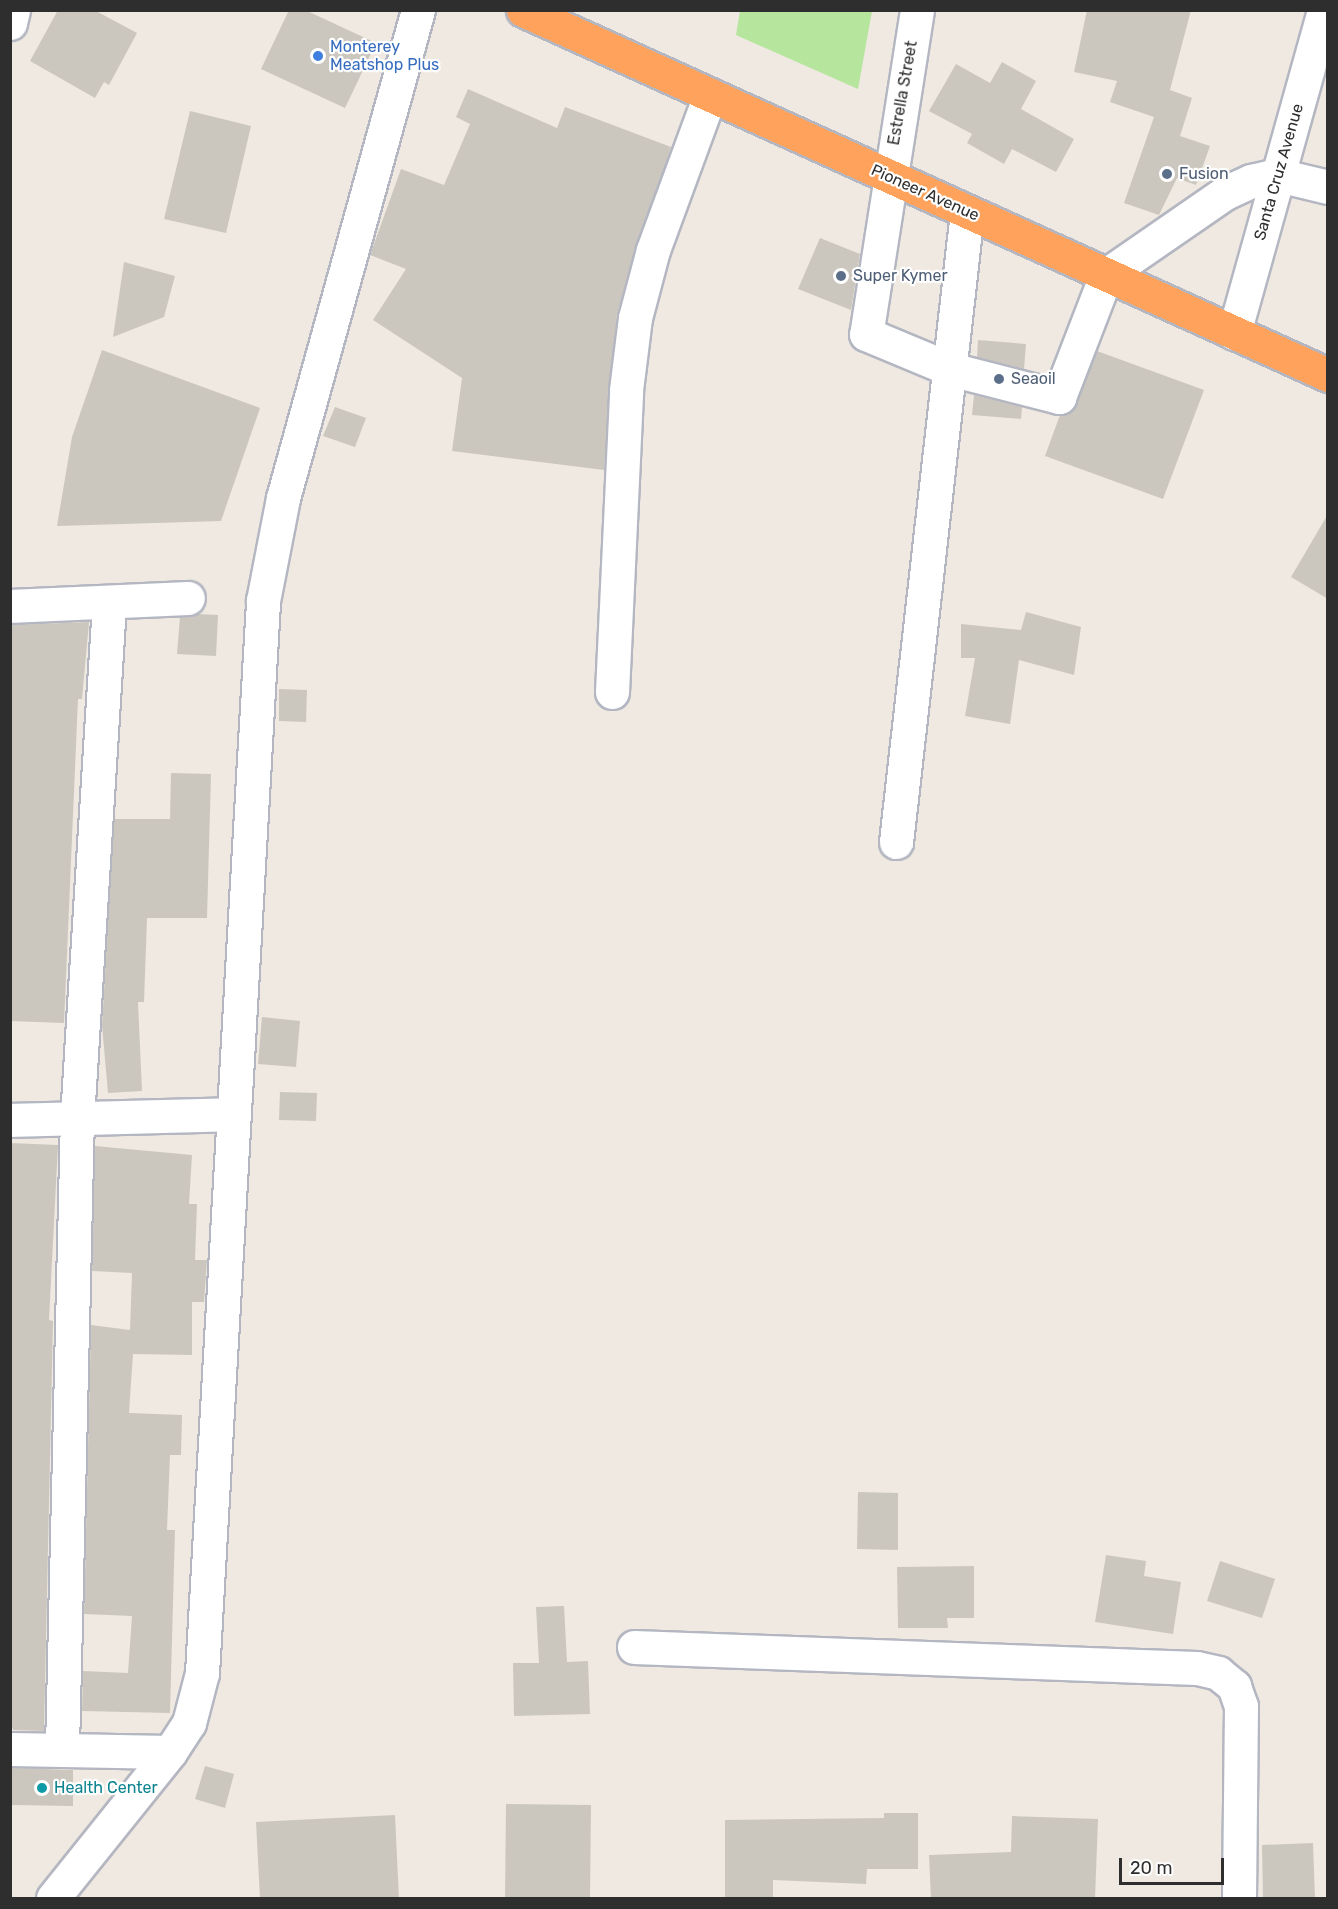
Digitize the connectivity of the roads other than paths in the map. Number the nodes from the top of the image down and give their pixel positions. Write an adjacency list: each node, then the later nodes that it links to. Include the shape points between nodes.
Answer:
1 (13, 10): 6 (street)
2 (418, 10): 21 (street, via 283,498 263,601)
3 (523, 10): 7 (highway, Pioneer Avenue)
4 (917, 10): 9 (street, Estrella Street)
5 (1324, 10): 8 (street, Santa Cruz Avenue)
6 (10, 23)
7 (710, 95): 9 (highway, Pioneer Avenue); 19 (street, via 653,250 635,318 626,390)
8 (1278, 175): 10 (street); 12 (street, via 1225,193); 13 (street, Santa Cruz Avenue)
9 (888, 176): 11 (highway, Pioneer Avenue); 14 (street, Estrella Street, via 866,334)
10 (1328, 187)
11 (967, 212): 12 (highway, Pioneer Avenue); 14 (street)
12 (1106, 275): 13 (highway, Pioneer Avenue); 14 (street, via 1059,397)
13 (1234, 333): 15 (highway, Pioneer Avenue)
14 (950, 369): 20 (street)
15 (1328, 375)
16 (188, 598): 17 (street)
17 (109, 603): 18 (street); 22 (street)
18 (10, 606)
19 (612, 692)
20 (896, 842)
21 (233, 1114): 22 (street); 27 (street, via 202,1673 189,1723)
22 (77, 1118): 23 (street); 25 (street)
23 (10, 1119)
24 (634, 1647): 29 (street, via 1197,1668 1218,1673 1234,1686 1241,1706)
25 (62, 1748): 26 (street); 27 (street)
26 (10, 1749)
27 (170, 1752): 28 (street)
28 (53, 1899)
29 (1239, 1899)

